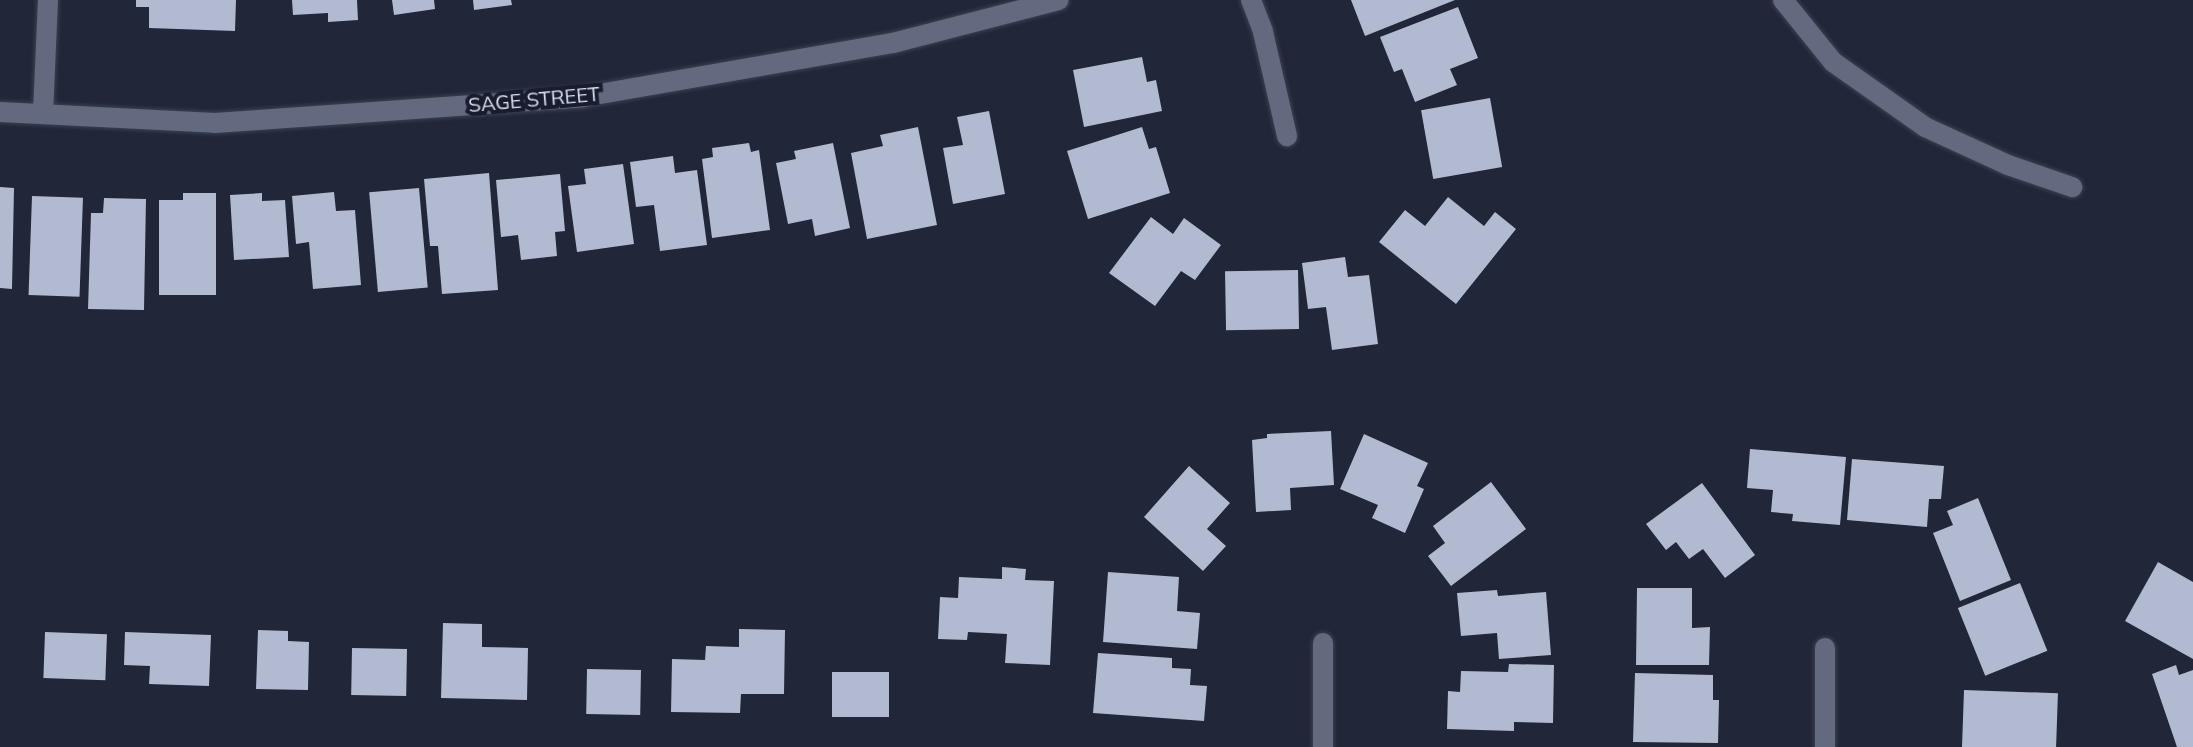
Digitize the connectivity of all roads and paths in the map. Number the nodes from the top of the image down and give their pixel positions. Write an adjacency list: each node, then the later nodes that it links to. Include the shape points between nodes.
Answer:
1 (48, 0): 6 (street)
2 (1059, 0): 6 (street, SAGE STREET, via 893,43 583,97 215,123)
3 (1251, 0): 7 (street)
4 (1783, 0): 8 (street, via 1833,62 1925,127)
5 (0, 112): 6 (street, SAGE STREET)
6 (43, 114)
7 (1287, 136)
8 (2072, 187)
9 (1323, 643): 11 (street)
10 (1825, 648): 12 (street)
11 (1323, 747)
12 (1825, 747)

